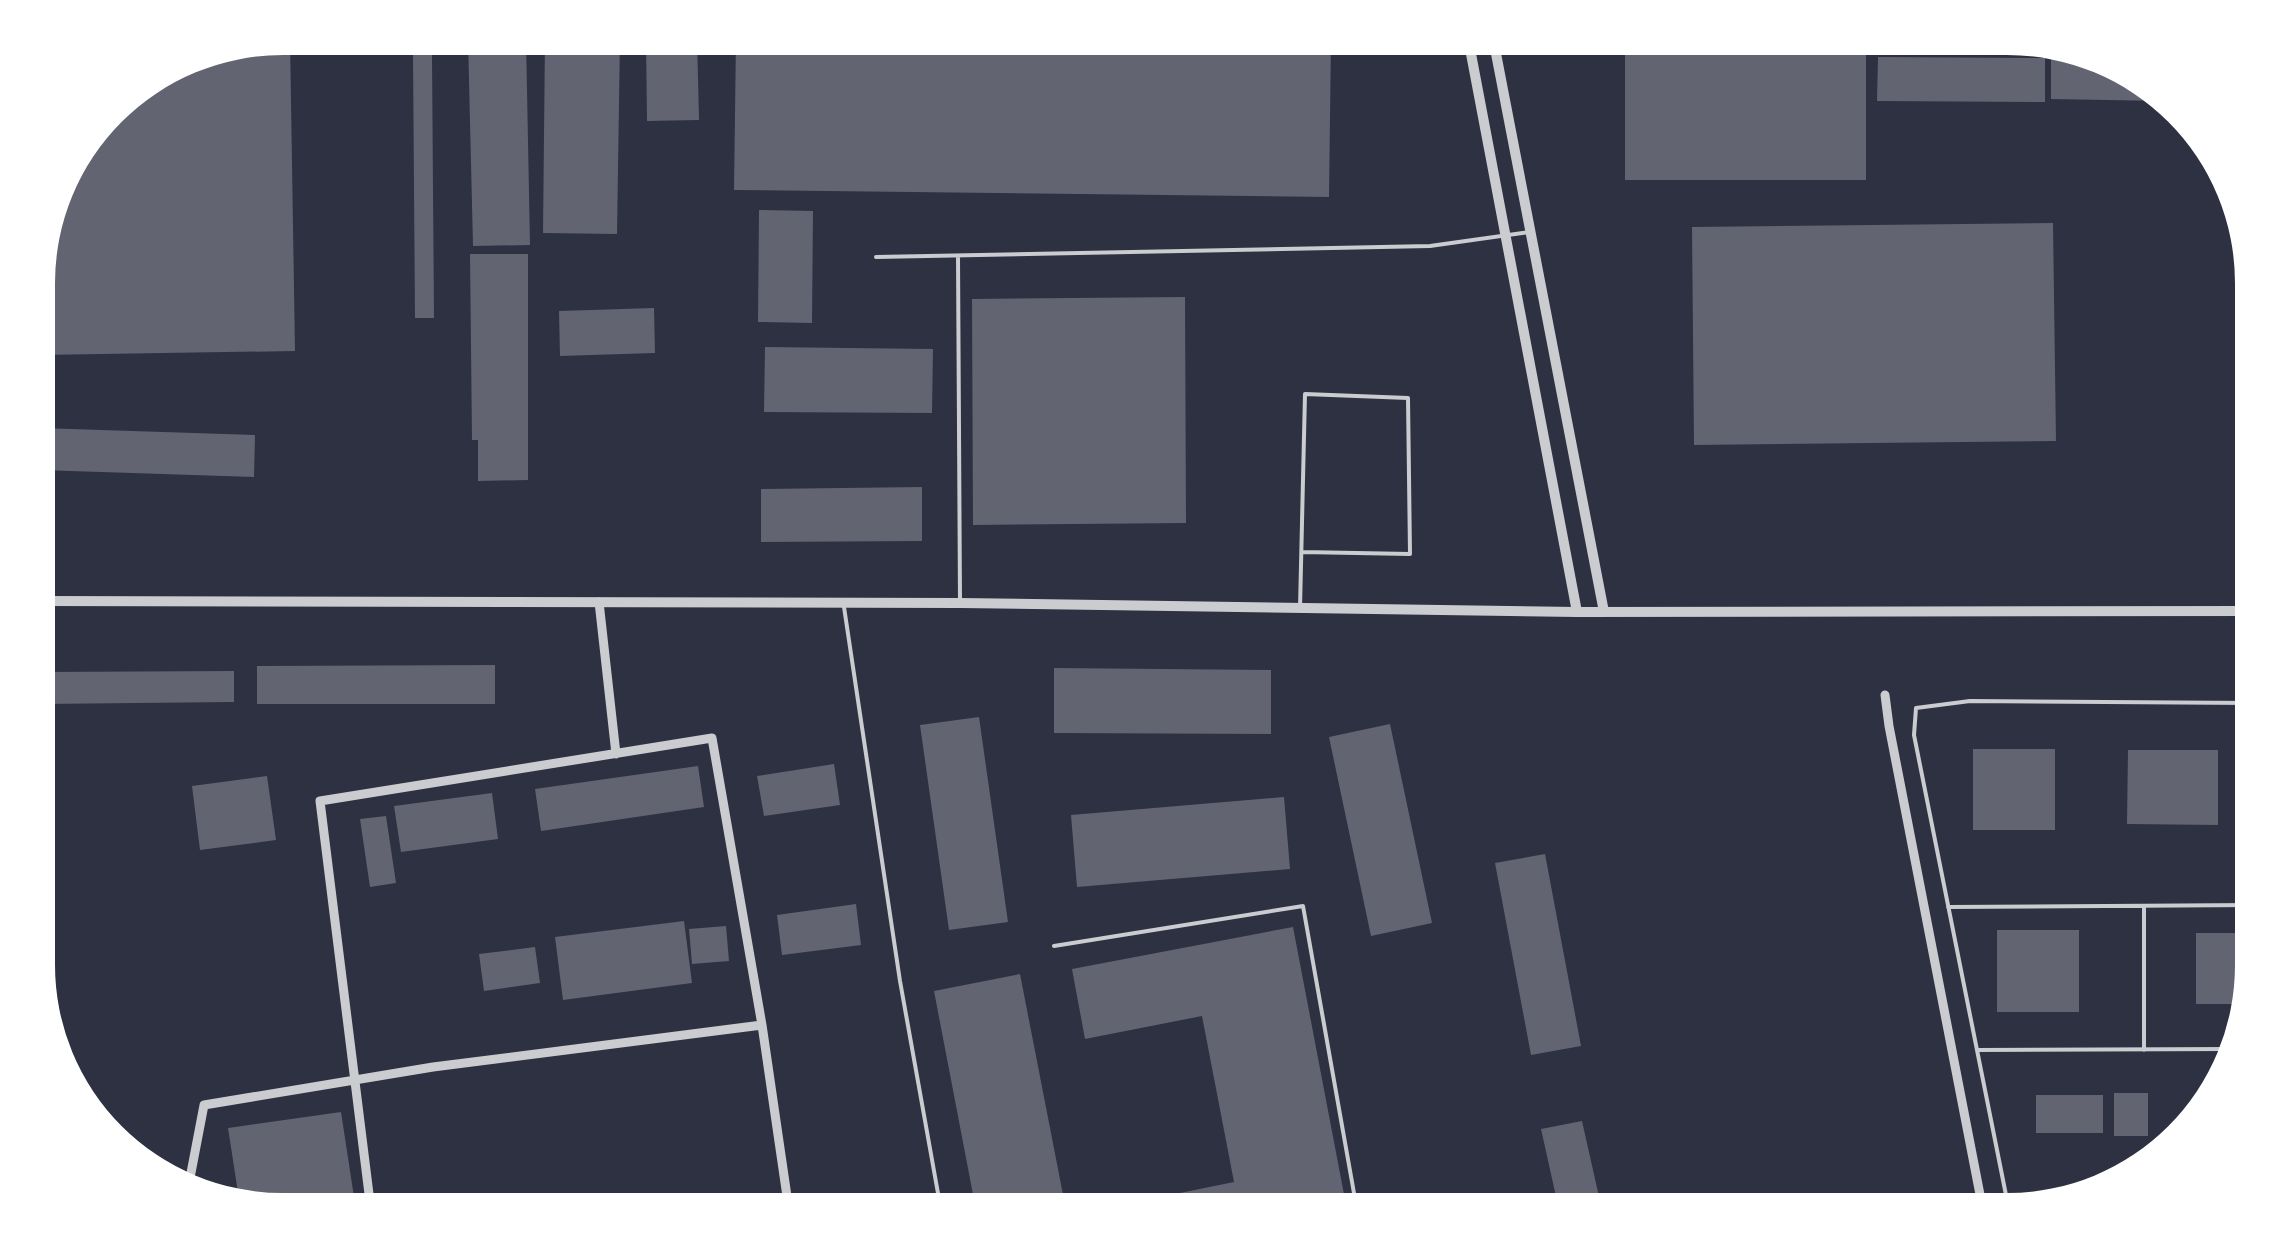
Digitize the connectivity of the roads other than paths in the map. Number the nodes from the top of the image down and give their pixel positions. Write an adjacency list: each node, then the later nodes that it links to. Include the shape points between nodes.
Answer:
1 (1471, 55): 4 (street)
2 (1497, 55): 3 (street)
3 (1530, 232): 4 (lane); 15 (street)
4 (1506, 236): 5 (lane, via 1430,246); 14 (street)
5 (958, 256): 6 (lane); 11 (lane)
6 (876, 257)
7 (1302, 552): 7 (lane, via 1305,394 1408,398 1410,554); 12 (lane)
8 (55, 601): 9 (street)
9 (600, 602): 10 (street); 18 (street)
10 (843, 602): 11 (street); 31 (lane)
11 (960, 602): 12 (street)
12 (1300, 608): 14 (street)
13 (2235, 611): 15 (street)
14 (1577, 612): 15 (street)
15 (1604, 612)
16 (1885, 695): 33 (street)
17 (2235, 703): 20 (lane, via 1970,701 1916,708 1914,735)
18 (616, 754): 23 (street, via 712,738); 27 (street, via 320,801)
19 (2235, 905): 21 (lane)
20 (1948, 906): 21 (lane); 24 (lane)
21 (2144, 906): 25 (lane)
22 (1054, 946): 32 (lane, via 1303,906)
23 (762, 1026): 27 (street); 30 (street)
24 (1977, 1050): 25 (lane); 34 (lane)
25 (2144, 1050): 26 (lane)
26 (2219, 1050)
27 (354, 1080): 28 (street, via 204,1105); 29 (street)
28 (191, 1174)
29 (369, 1193)
30 (786, 1193)
31 (938, 1193)
32 (1355, 1193)
33 (1980, 1193)
34 (2006, 1193)

